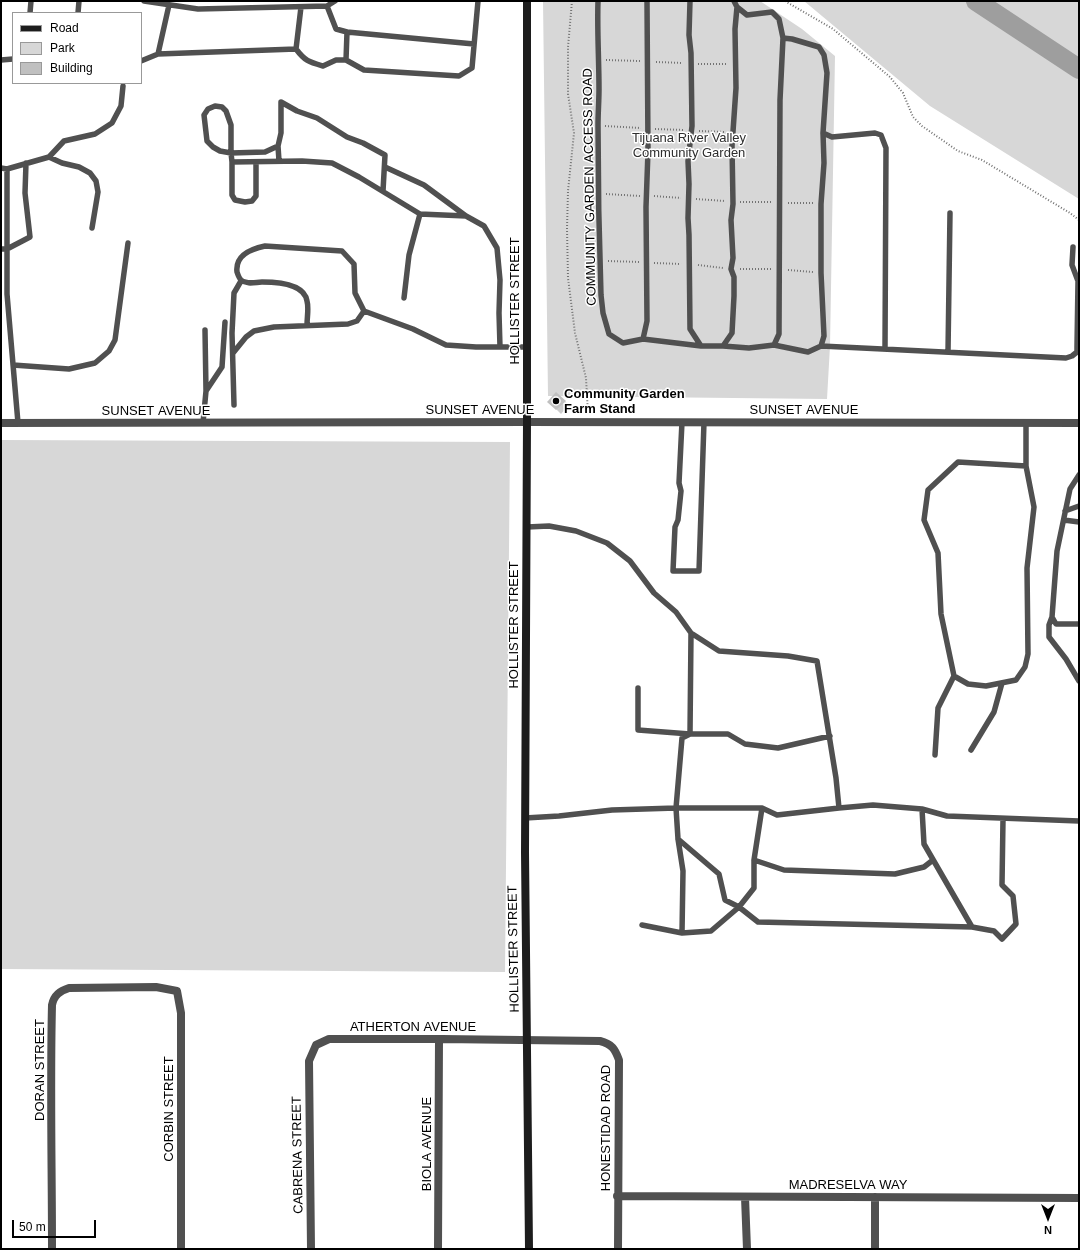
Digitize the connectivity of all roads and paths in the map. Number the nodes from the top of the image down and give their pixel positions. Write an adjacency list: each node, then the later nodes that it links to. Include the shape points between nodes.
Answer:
1 (31, 1): 18 (lane)
2 (79, 1): 19 (lane)
3 (144, 1): 14 (lane)
4 (189, 1): 17 (lane)
5 (335, 1): 15 (lane)
6 (478, 1): 22 (lane)
7 (527, 1): 81 (street, HOLLISTER STREET)
8 (572, 1): 89 (path, via 568,47 568,94 574,132 568,191 568,278 575,333 586,378)
9 (598, 1): 28 (lane, COMMUNITY GARDEN ACCESS ROAD)
10 (647, 1): 30 (lane)
11 (690, 1): 31 (lane)
12 (785, 1): 58 (path, via 833,29 890,77 902,93 913,117 922,126 958,151 982,160 1070,212)
13 (736, 4): 21 (lane, via 747,15 772,12 779,19); 32 (lane)
14 (169, 5): 17 (lane); 24 (lane)
15 (327, 6): 16 (lane); 20 (lane, via 336,29)
16 (301, 7): 17 (lane); 23 (lane)
17 (189, 8)
18 (30, 12)
19 (78, 12)
20 (347, 32): 22 (lane); 27 (lane)
21 (782, 38): 38 (lane, via 819,48 824,55 827,85); 53 (lane)
22 (474, 44): 27 (lane, via 472,68 459,76 364,70)
23 (296, 49): 24 (lane); 27 (lane, via 302,58 323,66 336,60)
24 (158, 54): 29 (lane)
25 (12, 59): 26 (lane)
26 (1, 60)
27 (346, 60)
28 (599, 60): 30 (path); 34 (lane, COMMUNITY GARDEN ACCESS ROAD)
29 (142, 61)
30 (647, 62): 31 (path); 35 (lane)
31 (691, 64): 32 (path); 36 (lane)
32 (736, 64): 37 (lane)
33 (124, 86): 41 (lane, via 121,106 112,123 95,134 64,141)
34 (598, 126): 35 (path); 49 (lane, COMMUNITY GARDEN ACCESS ROAD)
35 (648, 128): 36 (path); 50 (lane)
36 (692, 130): 37 (path); 51 (lane, via 688,162)
37 (732, 132): 52 (lane)
38 (823, 132): 54 (lane); 82 (lane, via 832,137 875,132 881,135 886,148)
39 (278, 146): 40 (lane, via 265,152); 42 (lane); 46 (lane, via 281,133 280,102 317,118 347,137 385,155)
40 (232, 154): 40 (lane, via 231,125 226,111 215,106 208,109 204,115 207,141 220,151); 43 (lane)
41 (49, 157): 45 (lane); 59 (lane, via 90,172 96,181 98,192)
42 (279, 161): 44 (lane); 48 (lane, via 332,163)
43 (232, 162): 44 (lane); 44 (lane, via 232,195 235,200 245,202 252,201 256,196)
44 (256, 162)
45 (26, 163): 47 (lane); 62 (lane, via 25,194 30,237)
46 (384, 167): 48 (lane); 57 (lane, via 424,185)
47 (4, 168): 62 (lane)
48 (383, 191): 56 (lane)
49 (599, 194): 50 (path); 63 (lane, COMMUNITY GARDEN ACCESS ROAD)
50 (646, 196): 51 (path); 64 (lane)
51 (688, 198): 52 (path); 65 (lane)
52 (732, 202): 53 (path); 66 (lane)
53 (779, 202): 54 (path); 67 (lane)
54 (821, 204): 68 (lane)
55 (950, 213): 84 (lane)
56 (420, 214): 57 (lane); 70 (lane, via 409,255)
57 (466, 216): 80 (lane, via 484,226 497,248 500,280)
58 (1079, 220)
59 (92, 228)
60 (128, 243): 85 (lane, via 115,340 109,351 94,363 69,369)
61 (1073, 247): 84 (lane, COMMUNITY GARDEN ACCESS ROAD, via 1072,265 1078,281 1077,352 1066,358)
62 (4, 249): 85 (lane)
63 (601, 261): 64 (path); 75 (lane, COMMUNITY GARDEN ACCESS ROAD, via 603,313 609,334 623,343)
64 (646, 263): 65 (path); 75 (lane, via 648,321)
65 (689, 264): 66 (path); 77 (lane, via 690,329)
66 (731, 269): 67 (path); 78 (lane, via 734,277 732,332)
67 (779, 270): 68 (path); 76 (lane, via 779,334)
68 (821, 273): 79 (lane, via 824,336)
69 (241, 281): 71 (lane, via 237,269 239,263 245,253 253,248 265,246 342,251 354,264 355,294); 73 (lane, via 284,284 299,290 307,299); 83 (lane, via 234,293)
70 (404, 298)
71 (364, 311): 73 (lane, via 356,321 348,324); 80 (lane, via 413,329 446,345)
72 (225, 322): 86 (lane, via 222,367)
73 (307, 325): 83 (lane, via 254,331)
74 (205, 330): 86 (lane)
75 (643, 339): 77 (lane, COMMUNITY GARDEN ACCESS ROAD)
76 (774, 345): 78 (lane, COMMUNITY GARDEN ACCESS ROAD, via 749,348); 79 (lane, COMMUNITY GARDEN ACCESS ROAD, via 808,352)
77 (701, 346): 78 (lane, COMMUNITY GARDEN ACCESS ROAD)
78 (723, 346)
79 (821, 346): 82 (lane, COMMUNITY GARDEN ACCESS ROAD)
80 (500, 347): 81 (lane)
81 (527, 347): 88 (street, HOLLISTER STREET)
82 (885, 349): 84 (lane, COMMUNITY GARDEN ACCESS ROAD)
83 (233, 352): 87 (lane)
84 (948, 352)
85 (13, 365): 93 (lane)
86 (206, 391): 94 (lane)
87 (234, 404)
88 (527, 422): 89 (street, SUNSET AVENUE); 94 (street, SUNSET AVENUE); 103 (street, HOLLISTER STREET)
89 (588, 422): 90 (street, SUNSET AVENUE)
90 (682, 422): 91 (street, SUNSET AVENUE); 91 (lane, via 679,483 681,491 675,527 673,570 699,571)
91 (704, 422): 95 (street, SUNSET AVENUE)
92 (1, 423): 93 (street, SUNSET AVENUE)
93 (18, 423): 94 (street, SUNSET AVENUE)
94 (203, 423)
95 (1026, 423): 96 (street, SUNSET AVENUE); 97 (lane)
96 (1079, 423)
97 (1026, 466): 107 (lane, via 958,462 928,490 924,520 938,554 940,614); 109 (lane, via 1034,507 1027,568 1028,654 1025,667 1016,680)
98 (1079, 476): 100 (lane, via 1070,489)
99 (1079, 506): 100 (lane)
100 (1065, 511): 101 (lane)
101 (1064, 520): 102 (lane); 104 (lane, via 1057,551)
102 (1079, 522)
103 (527, 527): 106 (lane, via 549,526 607,543 630,561 654,594 676,612); 119 (street, HOLLISTER STREET)
104 (1052, 617): 105 (lane, via 1056,624); 108 (lane, via 1049,637 1066,658)
105 (1079, 624)
106 (691, 633): 111 (lane); 112 (lane, via 719,651 788,656 817,661)
107 (954, 676): 109 (lane, via 968,684 986,686); 114 (lane, via 938,708)
108 (1079, 681)
109 (1002, 683): 113 (lane, via 994,712)
110 (638, 688): 111 (lane, via 638,730)
111 (690, 734): 112 (lane, via 728,734 744,744 778,748); 115 (lane, via 682,738)
112 (830, 736): 117 (lane)
113 (971, 750)
114 (936, 755)
115 (676, 808): 116 (lane); 119 (lane, via 612,810); 122 (lane)
116 (762, 808): 117 (lane, via 777,815); 123 (lane)
117 (839, 808): 118 (lane, via 873,806)
118 (922, 809): 120 (lane, via 947,816); 124 (lane, via 924,844)
119 (525, 818): 131 (street, HOLLISTER STREET)
120 (1003, 819): 121 (lane); 127 (lane, via 1002,886 1013,896 1016,924 1002,939 994,932)
121 (1079, 821)
122 (678, 840): 125 (lane, via 719,874 725,900); 128 (lane, via 683,871)
123 (754, 860): 124 (lane, via 784,870 895,874 924,867); 125 (lane, via 754,888)
124 (933, 860): 127 (lane)
125 (739, 907): 127 (lane, via 758,922); 128 (lane, via 711,931)
126 (642, 925): 128 (lane)
127 (972, 927)
128 (682, 933)
129 (156, 987): 137 (street, DORAN STREET, via 69,988 61,990 54,998 51,1079); 138 (street, CORBIN STREET, via 178,991 181,1013)
130 (439, 1039): 131 (street, ATHERTON AVENUE); 132 (street, ATHERTON AVENUE, via 329,1039 316,1045); 140 (street, BIOLA AVENUE)
131 (528, 1040): 133 (street, HONESTIDAD ROAD, via 600,1041 615,1048 620,1060); 141 (street, HOLLISTER STREET)
132 (309, 1061): 139 (street, CABRENA STREET)
133 (617, 1196): 134 (street, MADRESELVA WAY); 142 (street, HONESTIDAD ROAD)
134 (746, 1196): 135 (street, MADRESELVA WAY); 143 (street)
135 (875, 1198): 136 (street, MADRESELVA WAY); 144 (street)
136 (1079, 1198)
137 (52, 1249)
138 (181, 1249)
139 (311, 1249)
140 (438, 1249)
141 (529, 1249)
142 (618, 1249)
143 (747, 1249)
144 (875, 1249)

